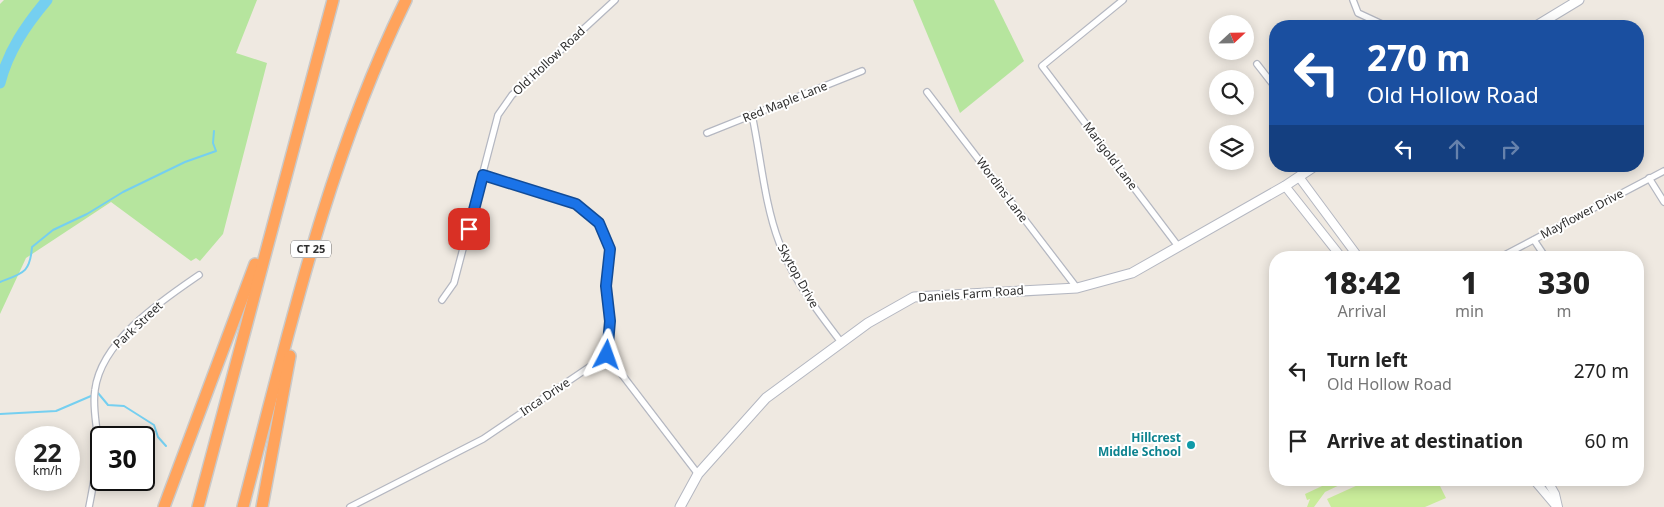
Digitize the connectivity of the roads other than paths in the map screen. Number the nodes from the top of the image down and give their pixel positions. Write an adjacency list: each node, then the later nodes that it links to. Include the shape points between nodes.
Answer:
1 (333, 0): 15 (highway)
2 (406, 0): 29 (highway, CT 25, via 356,116)
3 (615, 0): 18 (street, Old Hollow Road, via 512,95 498,115)
4 (1123, 0): 24 (street, Marigold Lane, via 1042,66)
5 (1353, 0): 7 (street, via 1358,12)
6 (1579, 0): 8 (main road)
7 (1374, 20)
8 (1546, 20)
9 (1257, 64): 11 (street)
10 (862, 71): 13 (street, Red Maple Lane)
11 (1269, 79)
12 (927, 92): 31 (street, Wordins Lane)
13 (752, 115): 14 (street, Red Maple Lane); 33 (street, Skytop Drive, via 779,243 820,316)
14 (708, 133)
15 (288, 165): 39 (highway, via 244,295); 40 (highway)
16 (1664, 171): 20 (street, Mayflower Drive)
17 (1306, 172): 19 (main road, Daniels Farm Road)
18 (483, 175): 32 (street, Old Hollow Road, via 454,283); 34 (street, via 576,204 599,223 610,249 606,286 610,321)
19 (1299, 177): 21 (main road, Daniels Farm Road); 26 (street)
20 (1649, 178): 22 (street); 23 (street, Mayflower Drive)
21 (1285, 186): 24 (main road, Daniels Farm Road); 25 (street)
22 (1664, 202)
23 (1534, 240): 27 (street, Mayflower Drive); 28 (street)
24 (1178, 246): 31 (main road, Daniels Farm Road, via 1132,273)
25 (1336, 251)
26 (1354, 251)
27 (1513, 251)
28 (1541, 251)
29 (310, 255): 41 (highway, CT 25); 42 (highway)
30 (199, 275): 38 (street, Park Street, via 153,310 105,358 94,394 98,446)
31 (1077, 288): 33 (main road, Daniels Farm Road, via 914,297)
32 (442, 300)
33 (841, 342): 35 (main road, Daniels Farm Road, via 766,398)
34 (607, 355): 35 (street); 43 (street, Inca Drive, via 483,439)
35 (698, 474): 44 (main road, Daniels Farm Road)
36 (1539, 486): 45 (street)
37 (1550, 486): 45 (street)
38 (89, 507)
39 (164, 507)
40 (198, 507)
41 (243, 507)
42 (262, 507)
43 (350, 507)
44 (680, 507)
45 (1558, 507)

